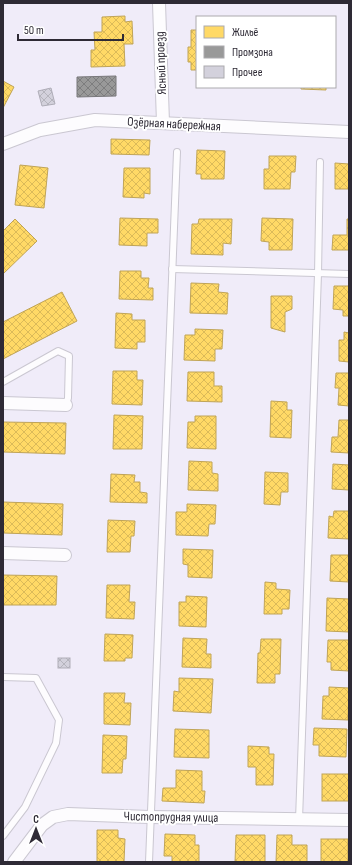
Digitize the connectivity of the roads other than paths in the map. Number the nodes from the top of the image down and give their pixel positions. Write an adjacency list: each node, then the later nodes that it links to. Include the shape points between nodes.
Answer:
1 (159, 3): 2 (street, Ясный проезд)
2 (163, 123): 3 (street, Озёрная набережная); 4 (street, Озёрная набережная, via 95,120 40,130)
3 (349, 132)
4 (3, 144)
5 (177, 152): 7 (lane)
6 (320, 162): 8 (lane)
7 (172, 269): 8 (lane); 16 (lane)
8 (318, 274): 9 (lane); 17 (lane)
9 (349, 274)
10 (3, 382): 12 (lane, via 58,351 69,356)
11 (3, 403): 12 (street)
12 (66, 405)
13 (3, 553): 14 (street)
14 (64, 555)
15 (3, 677): 19 (lane, via 36,678 59,720 56,743 25,807)
16 (150, 817): 17 (street, Чистопрудная улица); 20 (street, Чистопрудная улица, via 68,814 53,817 42,825); 21 (lane)
17 (299, 820): 18 (street, Чистопрудная улица)
18 (349, 820)
19 (3, 836)
20 (14, 862)
21 (149, 862)

